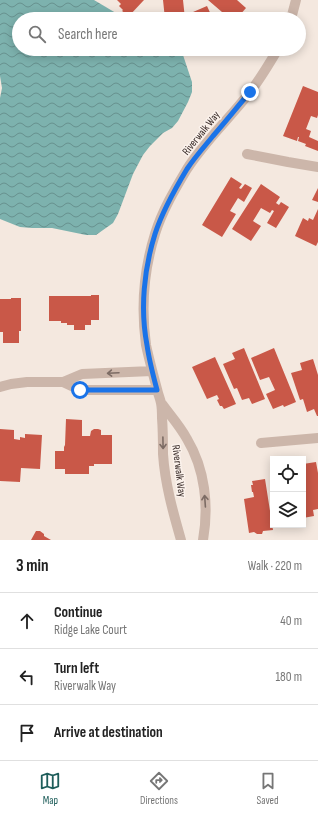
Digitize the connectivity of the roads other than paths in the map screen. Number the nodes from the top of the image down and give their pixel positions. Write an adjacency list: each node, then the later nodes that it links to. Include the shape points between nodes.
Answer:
1 (296, 0): 2 (street)
2 (293, 12)
3 (274, 56): 6 (street, Riverwalk Way, via 250,92 188,168 158,227 150,251 144,306 146,345)
4 (246, 154): 5 (street)
5 (318, 167)
6 (152, 371): 7 (street, one-way to 7, via 82,374); 9 (street, Riverwalk Way)
7 (62, 382): 8 (street, via 27,382); 9 (street, via 80,390)
8 (0, 387)
9 (157, 390): 10 (street, Riverwalk Way)
10 (162, 404): 13 (street, Riverwalk Way, one-way to 13, via 167,485); 14 (street, Riverwalk Way, one-way to 10, via 206,510 201,473 187,438)
11 (318, 438): 12 (street)
12 (261, 443)
13 (181, 540)
14 (203, 540)

